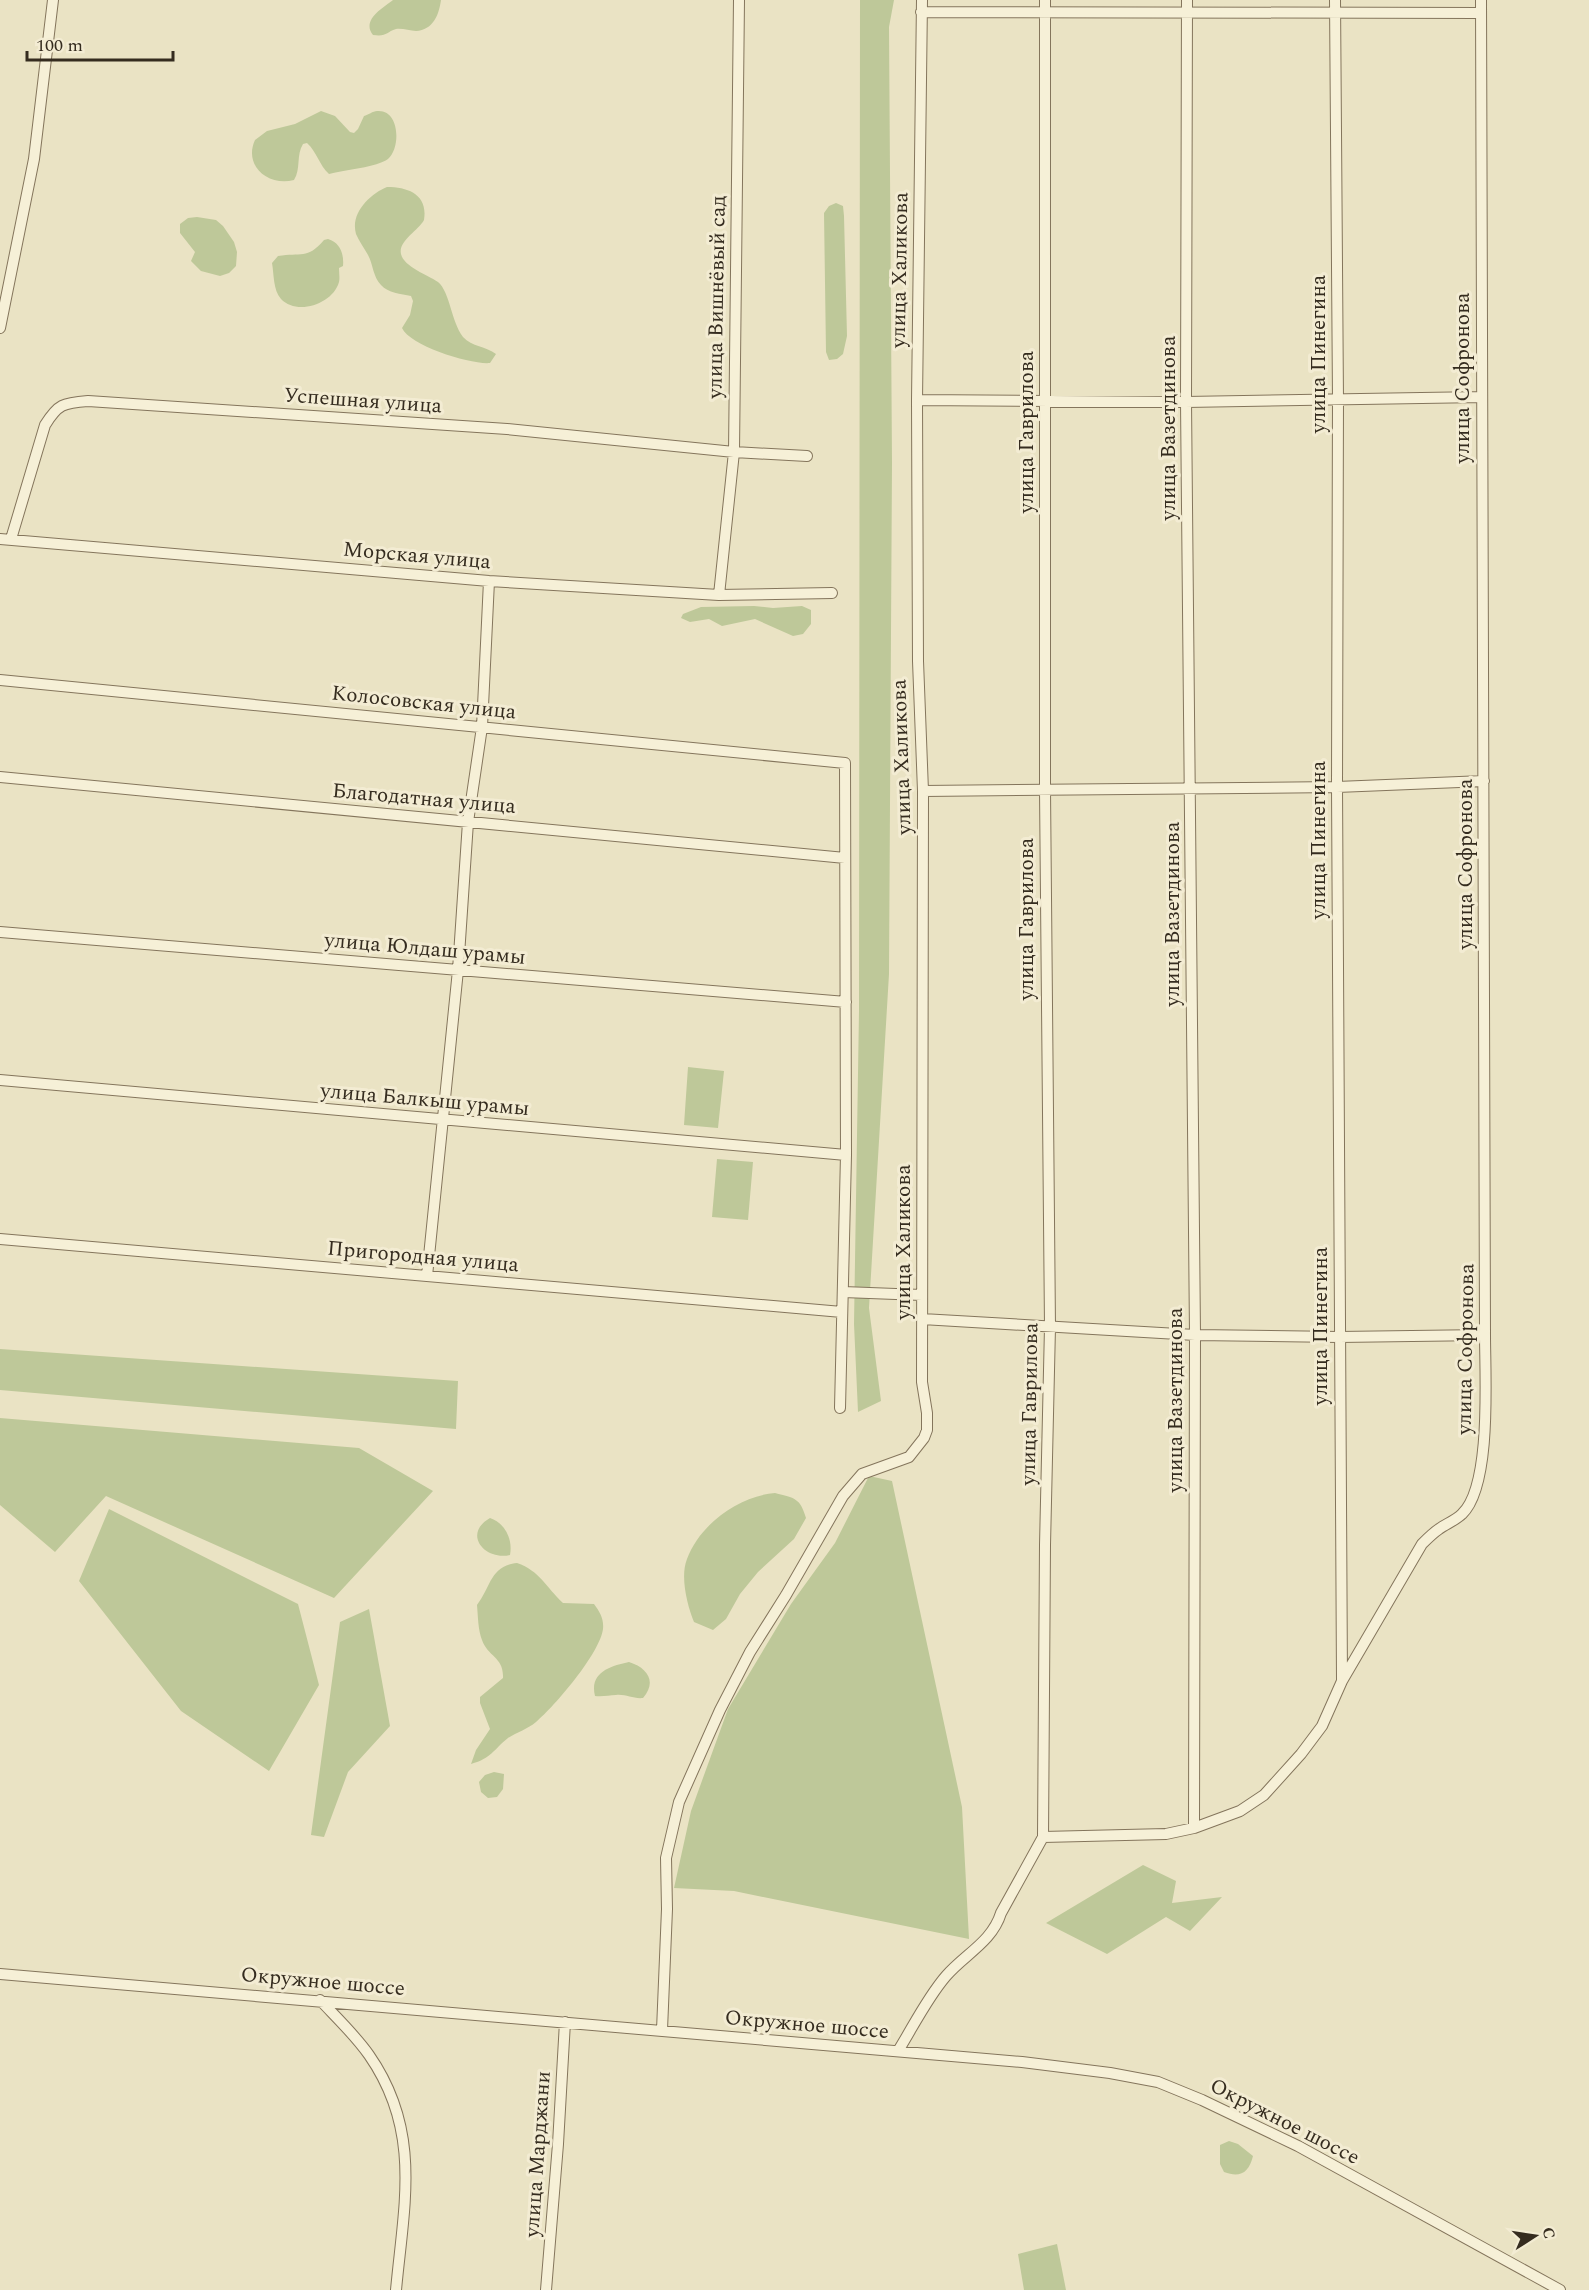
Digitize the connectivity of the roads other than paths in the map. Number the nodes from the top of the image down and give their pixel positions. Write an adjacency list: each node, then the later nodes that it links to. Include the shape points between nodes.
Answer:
1 (53, 0): 12 (street, via 34,159)
2 (739, 0): 18 (street, улица Вишнёвый сад)
3 (1045, 0): 8 (street, улица Гаврилова)
4 (1187, 0): 9 (street, улица Вазетдинова)
5 (1335, 0): 11 (street, улица Пинегина)
6 (1481, 0): 10 (street, улица Софронова)
7 (922, 6): 8 (street); 15 (street, улица Халикова)
8 (1045, 12): 9 (street); 16 (street, улица Гаврилова)
9 (1187, 12): 11 (street); 17 (street, улица Вазетдинова)
10 (1480, 13): 11 (street); 13 (street, улица Софронова)
11 (1335, 14): 14 (street, улица Пинегина)
12 (0, 328)
13 (1482, 397): 14 (street); 27 (street, улица Софронова)
14 (1338, 399): 17 (street); 28 (street, улица Пинегина)
15 (917, 400): 16 (street); 31 (street, улица Халикова, via 918,661)
16 (1046, 400): 17 (street); 30 (street, улица Гаврилова)
17 (1186, 402): 29 (street, улица Вазетдинова)
18 (734, 452): 19 (street, Успешная улица); 20 (street, Успешная улица, via 507,429 67,402 55,410 45,425); 23 (street, улица Вишнёвый сад)
19 (807, 456)
20 (5, 539): 21 (street, Морская улица)
21 (489, 581): 23 (street, Морская улица); 25 (street)
22 (832, 593): 23 (street, Морская улица)
23 (719, 595)
24 (0, 680): 25 (street, Колосовская улица)
25 (482, 728): 32 (street); 33 (street, Колосовская улица, via 845,763)
26 (0, 777): 32 (street, Благодатная улица)
27 (1484, 781): 28 (street); 48 (street, улица Софронова)
28 (1337, 787): 29 (street); 49 (street, улица Пинегина)
29 (1191, 789): 30 (street); 47 (street, улица Вазетдинова)
30 (1045, 790): 31 (street); 46 (street, улица Гаврилова)
31 (923, 791): 43 (street, улица Халикова)
32 (468, 822): 33 (street, Благодатная улица); 35 (street)
33 (845, 858): 36 (street)
34 (0, 932): 35 (street, улица Юлдаш урамы)
35 (458, 970): 36 (street, улица Юлдаш урамы); 38 (street)
36 (846, 1002): 39 (street)
37 (0, 1080): 38 (street, улица Балкыш урамы)
38 (443, 1121): 39 (street, улица Балкыш урамы); 41 (street)
39 (846, 1155): 42 (street)
40 (0, 1239): 41 (street, Пригородная улица)
41 (426, 1276): 44 (street, Пригородная улица)
42 (843, 1292): 43 (street); 44 (street)
43 (922, 1295): 45 (street, улица Халикова)
44 (842, 1312): 50 (street)
45 (922, 1319): 46 (street); 57 (street, улица Халикова, via 922,1382 927,1413 924,1438 909,1457 862,1474 843,1496 750,1652 679,1802 666,1858)
46 (1050, 1328): 47 (street); 53 (street, улица Гаврилова)
47 (1195, 1335): 49 (street); 52 (street, улица Вазетдинова)
48 (1485, 1335): 49 (street); 51 (street, улица Софронова, via 1483,1458 1470,1502 1463,1514 1422,1544)
49 (1339, 1338): 51 (street, улица Пинегина)
50 (840, 1408)
51 (1342, 1681): 52 (street, улица Софронова, via 1322,1726 1264,1795 1240,1811)
52 (1194, 1828): 53 (street, улица Софронова, via 1166,1834)
53 (1043, 1837): 58 (street, via 997,1925 944,1978)
54 (0, 1974): 55 (street, Окружное шоссе)
55 (320, 2000): 56 (street, Окружное шоссе); 59 (street, via 368,2054 397,2111 407,2168)
56 (565, 2022): 57 (street, Окружное шоссе); 60 (street, улица Марджани)
57 (662, 2030): 58 (street, Окружное шоссе)
58 (898, 2051): 61 (street, Окружное шоссе, via 1074,2068 1158,2082 1298,2146)
59 (396, 2290)
60 (546, 2290)
61 (1560, 2290)

